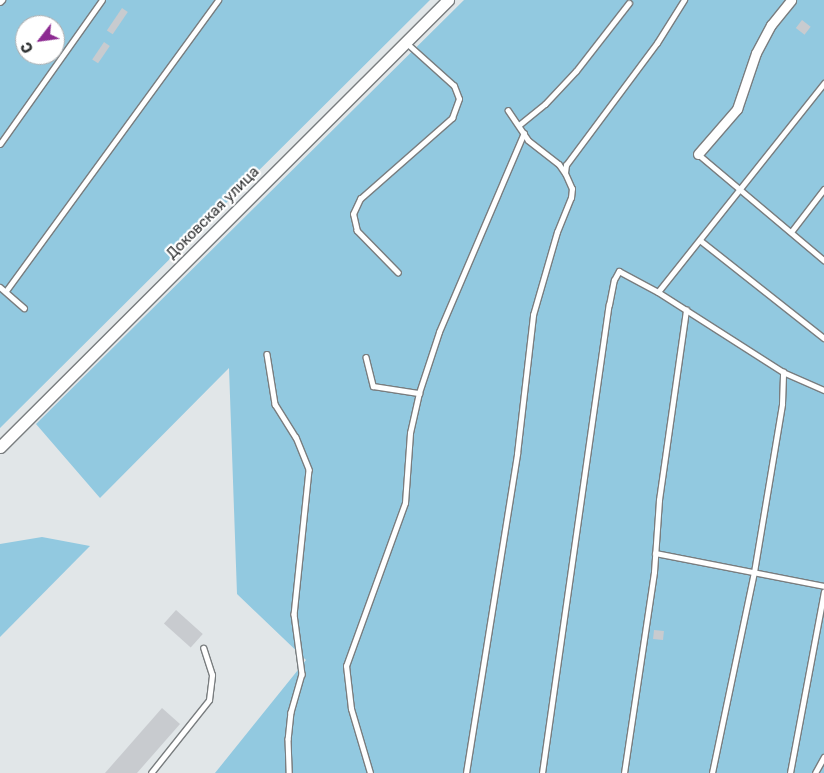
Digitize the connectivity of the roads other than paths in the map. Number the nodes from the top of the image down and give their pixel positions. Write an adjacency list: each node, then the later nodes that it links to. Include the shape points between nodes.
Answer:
1 (102, 0): 12 (lane)
2 (218, 0): 22 (lane)
3 (448, 0): 7 (street, Доковская улица)
4 (684, 0): 14 (lane, via 657,43 573,153)
5 (792, 0): 13 (street, via 771,25 756,53 737,109)
6 (629, 3): 10 (lane, via 576,71 545,104)
7 (405, 42): 20 (lane, via 454,86 459,99 452,118 360,199 353,214 358,231); 32 (street, Доковская улица)
8 (824, 83): 16 (lane)
9 (508, 110): 10 (lane)
10 (519, 125): 11 (lane)
11 (524, 133): 14 (lane); 31 (lane, via 439,332)
12 (0, 144)
13 (698, 154): 16 (lane)
14 (565, 173): 42 (lane, via 572,189 571,198 556,232 534,315 517,454)
15 (824, 189): 17 (lane)
16 (740, 190): 17 (lane); 18 (lane)
17 (791, 232): 19 (lane)
18 (700, 240): 23 (lane); 26 (lane)
19 (824, 260)
20 (398, 273)
21 (0, 287): 22 (lane)
22 (6, 291): 24 (lane)
23 (658, 292): 25 (lane); 43 (lane, via 619,271 614,280)
24 (24, 308)
25 (686, 310): 29 (lane); 33 (lane, via 659,500)
26 (824, 338)
27 (267, 354): 40 (lane, via 275,404 296,437 310,470 294,614 302,674 289,730)
28 (366, 357): 31 (lane, via 373,386)
29 (783, 372): 30 (lane); 34 (lane, via 782,404)
30 (824, 390)
31 (419, 393): 41 (lane, via 410,433 405,503 346,666 351,709)
32 (0, 447)
33 (656, 553): 34 (lane); 44 (lane)
34 (754, 572): 35 (lane); 45 (lane)
35 (824, 586)
36 (824, 592): 46 (lane)
37 (203, 648): 39 (lane, via 212,675 209,700)
38 (824, 757): 47 (lane)
39 (151, 773)
40 (289, 773)
41 (370, 773)
42 (466, 773)
43 (542, 773)
44 (624, 773)
45 (712, 773)
46 (790, 773)
47 (815, 773)

